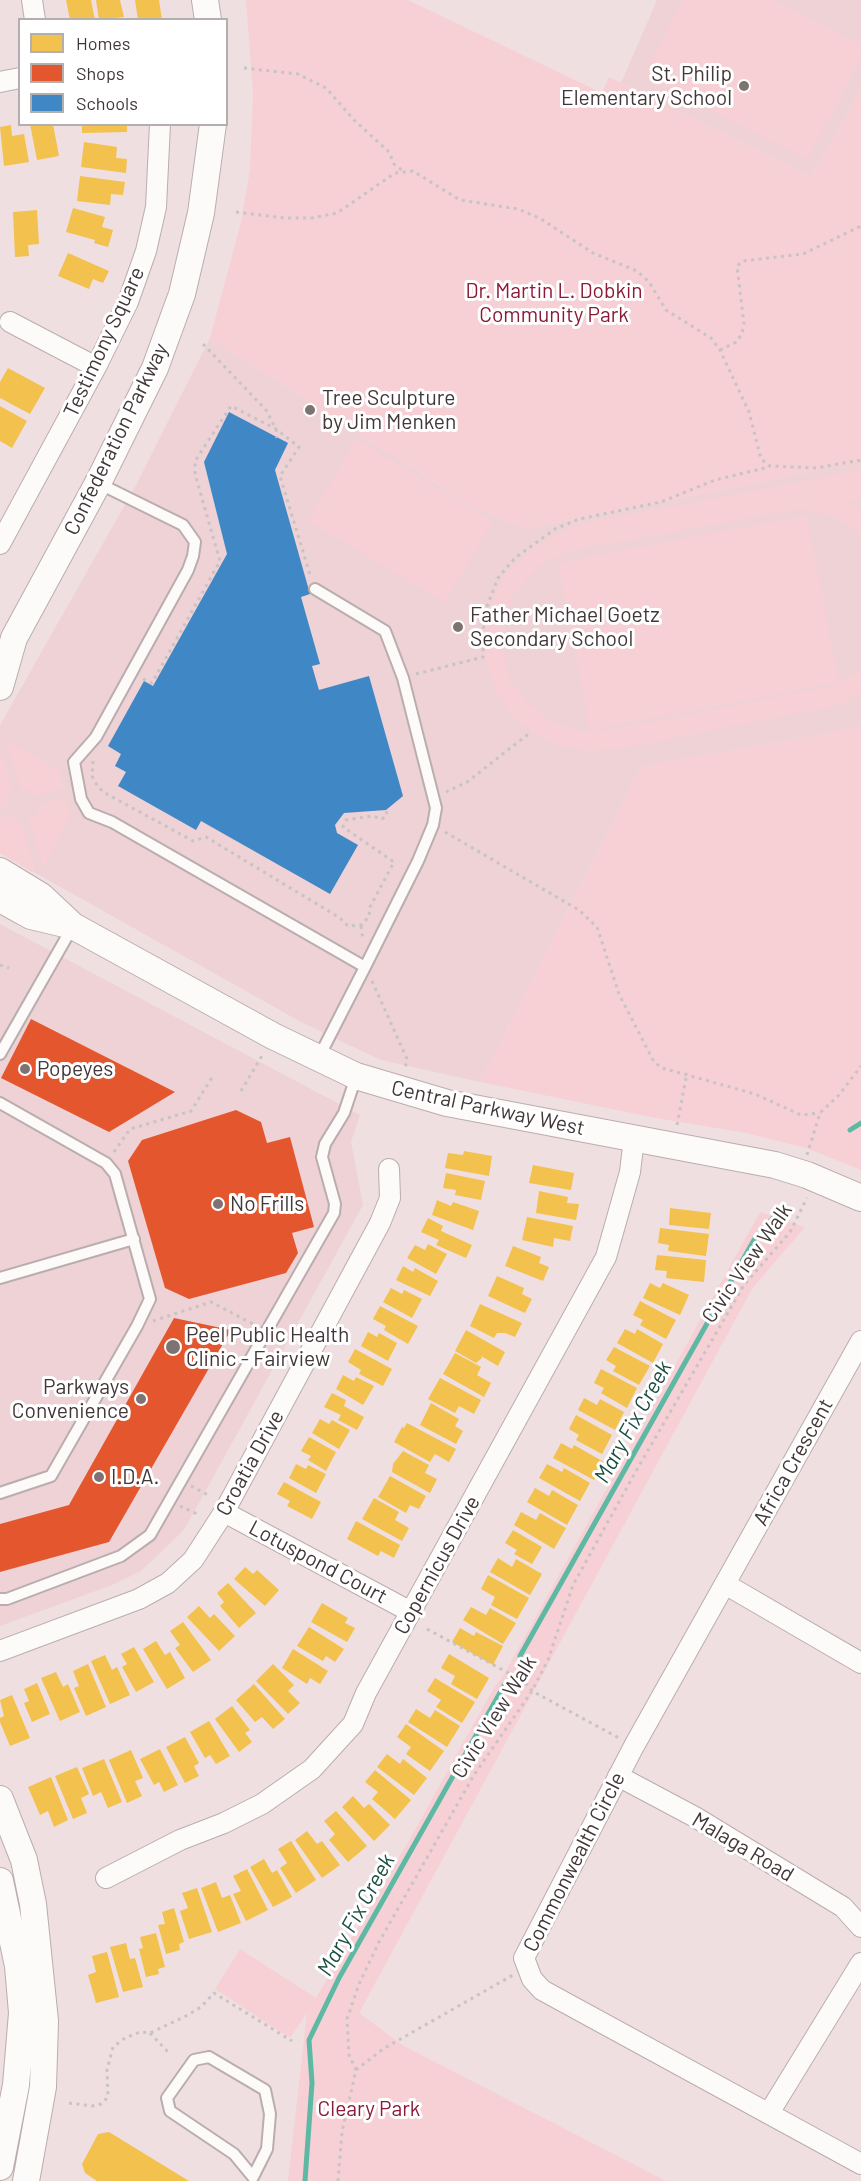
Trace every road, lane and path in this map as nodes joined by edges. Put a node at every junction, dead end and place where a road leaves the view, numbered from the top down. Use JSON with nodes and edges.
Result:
{"nodes":[{"id":1,"x":32,"y":0,"type":"edge"},
{"id":2,"x":205,"y":0,"type":"edge"},
{"id":3,"x":35,"y":18,"type":"edge"},
{"id":4,"x":208,"y":18,"type":"edge"},
{"id":5,"x":244,"y":69,"type":"dead end"},
{"id":6,"x":18,"y":78,"type":"edge"},
{"id":7,"x":0,"y":82,"type":"edge"},
{"id":8,"x":160,"y":126,"type":"edge"},
{"id":9,"x":213,"y":126,"type":"edge"},
{"id":10,"x":405,"y":172,"type":"junction"},
{"id":11,"x":236,"y":212,"type":"dead end"},
{"id":12,"x":861,"y":226,"type":"edge"},
{"id":13,"x":10,"y":322,"type":"dead end"},
{"id":14,"x":203,"y":344,"type":"dead end"},
{"id":15,"x":720,"y":350,"type":"junction"},
{"id":16,"x":96,"y":367,"type":"junction"},
{"id":17,"x":276,"y":429,"type":"junction"},
{"id":18,"x":278,"y":438,"type":"dead end"},
{"id":19,"x":861,"y":460,"type":"edge"},
{"id":20,"x":770,"y":466,"type":"junction"},
{"id":21,"x":98,"y":483,"type":"junction"},
{"id":22,"x":0,"y":544,"type":"edge"},
{"id":23,"x":315,"y":590,"type":"joint"},
{"id":24,"x":7,"y":644,"type":"edge"},
{"id":25,"x":140,"y":678,"type":"dead end"},
{"id":26,"x":403,"y":678,"type":"junction"},
{"id":27,"x":0,"y":687,"type":"edge"},
{"id":28,"x":531,"y":732,"type":"dead end"},
{"id":29,"x":95,"y":755,"type":"dead end"},
{"id":30,"x":434,"y":798,"type":"junction"},
{"id":31,"x":386,"y":810,"type":"dead end"},
{"id":32,"x":433,"y":825,"type":"junction"},
{"id":33,"x":0,"y":871,"type":"edge"},
{"id":34,"x":0,"y":898,"type":"edge"},
{"id":35,"x":361,"y":925,"type":"junction"},
{"id":36,"x":73,"y":926,"type":"junction"},
{"id":37,"x":0,"y":965,"type":"edge"},
{"id":38,"x":365,"y":966,"type":"junction"},
{"id":39,"x":9,"y":968,"type":"dead end"},
{"id":40,"x":273,"y":1036,"type":"junction"},
{"id":41,"x":0,"y":1054,"type":"edge"},
{"id":42,"x":318,"y":1059,"type":"junction"},
{"id":43,"x":861,"y":1066,"type":"edge"},
{"id":44,"x":687,"y":1073,"type":"junction"},
{"id":45,"x":213,"y":1076,"type":"dead end"},
{"id":46,"x":356,"y":1076,"type":"junction"},
{"id":47,"x":241,"y":1091,"type":"dead end"},
{"id":48,"x":401,"y":1091,"type":"junction"},
{"id":49,"x":0,"y":1103,"type":"edge"},
{"id":50,"x":820,"y":1113,"type":"junction"},
{"id":51,"x":634,"y":1138,"type":"junction"},
{"id":52,"x":674,"y":1145,"type":"junction"},
{"id":53,"x":807,"y":1153,"type":"dead end"},
{"id":54,"x":106,"y":1163,"type":"junction"},
{"id":55,"x":388,"y":1169,"type":"dead end"},
{"id":56,"x":861,"y":1198,"type":"edge"},
{"id":57,"x":807,"y":1200,"type":"dead end"},
{"id":58,"x":134,"y":1239,"type":"junction"},
{"id":59,"x":0,"y":1278,"type":"edge"},
{"id":60,"x":137,"y":1326,"type":"junction"},
{"id":61,"x":267,"y":1331,"type":"junction"},
{"id":62,"x":861,"y":1341,"type":"edge"},
{"id":63,"x":183,"y":1481,"type":"junction"},
{"id":64,"x":0,"y":1493,"type":"edge"},
{"id":65,"x":208,"y":1495,"type":"dead end"},
{"id":66,"x":171,"y":1502,"type":"junction"},
{"id":67,"x":224,"y":1512,"type":"junction"},
{"id":68,"x":197,"y":1514,"type":"dead end"},
{"id":69,"x":725,"y":1584,"type":"junction"},
{"id":70,"x":0,"y":1599,"type":"edge"},
{"id":71,"x":411,"y":1612,"type":"junction"},
{"id":72,"x":427,"y":1629,"type":"dead end"},
{"id":73,"x":0,"y":1652,"type":"edge"},
{"id":74,"x":861,"y":1663,"type":"edge"},
{"id":75,"x":532,"y":1690,"type":"junction"},
{"id":76,"x":634,"y":1746,"type":"junction"},
{"id":77,"x":618,"y":1776,"type":"junction"},
{"id":78,"x":0,"y":1799,"type":"edge"},
{"id":79,"x":106,"y":1878,"type":"dead end"},
{"id":80,"x":0,"y":1881,"type":"edge"},
{"id":81,"x":861,"y":1927,"type":"edge"},
{"id":82,"x":861,"y":1963,"type":"edge"},
{"id":83,"x":526,"y":1967,"type":"junction"},
{"id":84,"x":150,"y":2033,"type":"junction"},
{"id":85,"x":292,"y":2041,"type":"dead end"},
{"id":86,"x":168,"y":2052,"type":"dead end"},
{"id":87,"x":356,"y":2070,"type":"junction"},
{"id":88,"x":69,"y":2103,"type":"dead end"},
{"id":89,"x":769,"y":2113,"type":"junction"},
{"id":90,"x":861,"y":2164,"type":"edge"},
{"id":91,"x":0,"y":2167,"type":"edge"},
{"id":92,"x":253,"y":2179,"type":"edge"},
{"id":93,"x":26,"y":2181,"type":"edge"},
{"id":94,"x":338,"y":2181,"type":"edge"}],
"edges":[{"from":1,"to":3,"type":"street"},
{"from":2,"to":4,"type":"street"},
{"from":5,"to":10,"type":"path"},
{"from":6,"to":7,"type":"street"},
{"from":8,"to":16,"type":"street","name":"Testimony Square"},
{"from":9,"to":21,"type":"street","name":"Confederation Parkway"},
{"from":10,"to":11,"type":"path"},
{"from":10,"to":15,"type":"path"},
{"from":12,"to":15,"type":"path"},
{"from":13,"to":16,"type":"street"},
{"from":14,"to":17,"type":"path"},
{"from":15,"to":20,"type":"path"},
{"from":16,"to":22,"type":"street","name":"Testimony Square"},
{"from":17,"to":18,"type":"path"},
{"from":17,"to":23,"type":"path"},
{"from":17,"to":25,"type":"path"},
{"from":19,"to":20,"type":"path"},
{"from":20,"to":26,"type":"path"},
{"from":21,"to":24,"type":"street","name":"Confederation Parkway"},
{"from":21,"to":38,"type":"lane"},
{"from":23,"to":26,"type":"lane"},
{"from":24,"to":27,"type":"street","name":"Confederation Parkway"},
{"from":26,"to":30,"type":"lane"},
{"from":28,"to":30,"type":"path"},
{"from":29,"to":35,"type":"path"},
{"from":30,"to":32,"type":"lane"},
{"from":31,"to":35,"type":"path"},
{"from":32,"to":38,"type":"lane"},
{"from":32,"to":44,"type":"path"},
{"from":33,"to":36,"type":"street","name":"Central Parkway West"},
{"from":34,"to":36,"type":"street","name":"Central Parkway West"},
{"from":35,"to":38,"type":"path"},
{"from":36,"to":40,"type":"street","name":"Central Parkway West"},
{"from":36,"to":41,"type":"lane"},
{"from":37,"to":39,"type":"path"},
{"from":38,"to":42,"type":"lane"},
{"from":38,"to":48,"type":"path"},
{"from":40,"to":42,"type":"street","name":"Central Parkway West"},
{"from":40,"to":47,"type":"path"},
{"from":42,"to":46,"type":"street","name":"Central Parkway West"},
{"from":43,"to":50,"type":"path"},
{"from":44,"to":50,"type":"path"},
{"from":44,"to":52,"type":"path"},
{"from":45,"to":54,"type":"path"},
{"from":46,"to":48,"type":"street","name":"Central Parkway West"},
{"from":46,"to":61,"type":"lane"},
{"from":48,"to":51,"type":"street","name":"Central Parkway West"},
{"from":49,"to":54,"type":"lane"},
{"from":50,"to":53,"type":"path"},
{"from":51,"to":52,"type":"street","name":"Central Parkway West"},
{"from":51,"to":71,"type":"street","name":"Copernicus Drive"},
{"from":52,"to":56,"type":"street","name":"Central Parkway West"},
{"from":54,"to":58,"type":"lane"},
{"from":55,"to":67,"type":"street","name":"Croatia Drive"},
{"from":57,"to":75,"type":"path","name":"Civic View Walk"},
{"from":58,"to":59,"type":"lane"},
{"from":58,"to":60,"type":"lane"},
{"from":60,"to":61,"type":"path"},
{"from":60,"to":64,"type":"lane"},
{"from":61,"to":63,"type":"lane"},
{"from":62,"to":69,"type":"street","name":"Africa Crescent"},
{"from":63,"to":65,"type":"path"},
{"from":63,"to":66,"type":"lane"},
{"from":66,"to":68,"type":"path"},
{"from":66,"to":70,"type":"lane"},
{"from":67,"to":71,"type":"street","name":"Lotuspond Court"},
{"from":67,"to":73,"type":"street","name":"Croatia Drive"},
{"from":69,"to":74,"type":"street"},
{"from":69,"to":76,"type":"street","name":"Commonwealth Circle"},
{"from":71,"to":79,"type":"street","name":"Copernicus Drive"},
{"from":72,"to":75,"type":"path"},
{"from":75,"to":76,"type":"path"},
{"from":75,"to":87,"type":"path","name":"Civic View Walk"},
{"from":76,"to":77,"type":"street","name":"Commonwealth Circle"},
{"from":77,"to":81,"type":"street","name":"Malaga Road"},
{"from":77,"to":83,"type":"street","name":"Commonwealth Circle"},
{"from":78,"to":93,"type":"street"},
{"from":80,"to":91,"type":"street"},
{"from":82,"to":89,"type":"street"},
{"from":83,"to":87,"type":"path"},
{"from":83,"to":89,"type":"street","name":"Commonwealth Circle"},
{"from":84,"to":85,"type":"path"},
{"from":84,"to":86,"type":"path"},
{"from":84,"to":88,"type":"path"},
{"from":87,"to":94,"type":"path","name":"Civic View Walk"},
{"from":89,"to":90,"type":"street","name":"Commonwealth Circle"},
{"from":92,"to":92,"type":"lane"}]}
